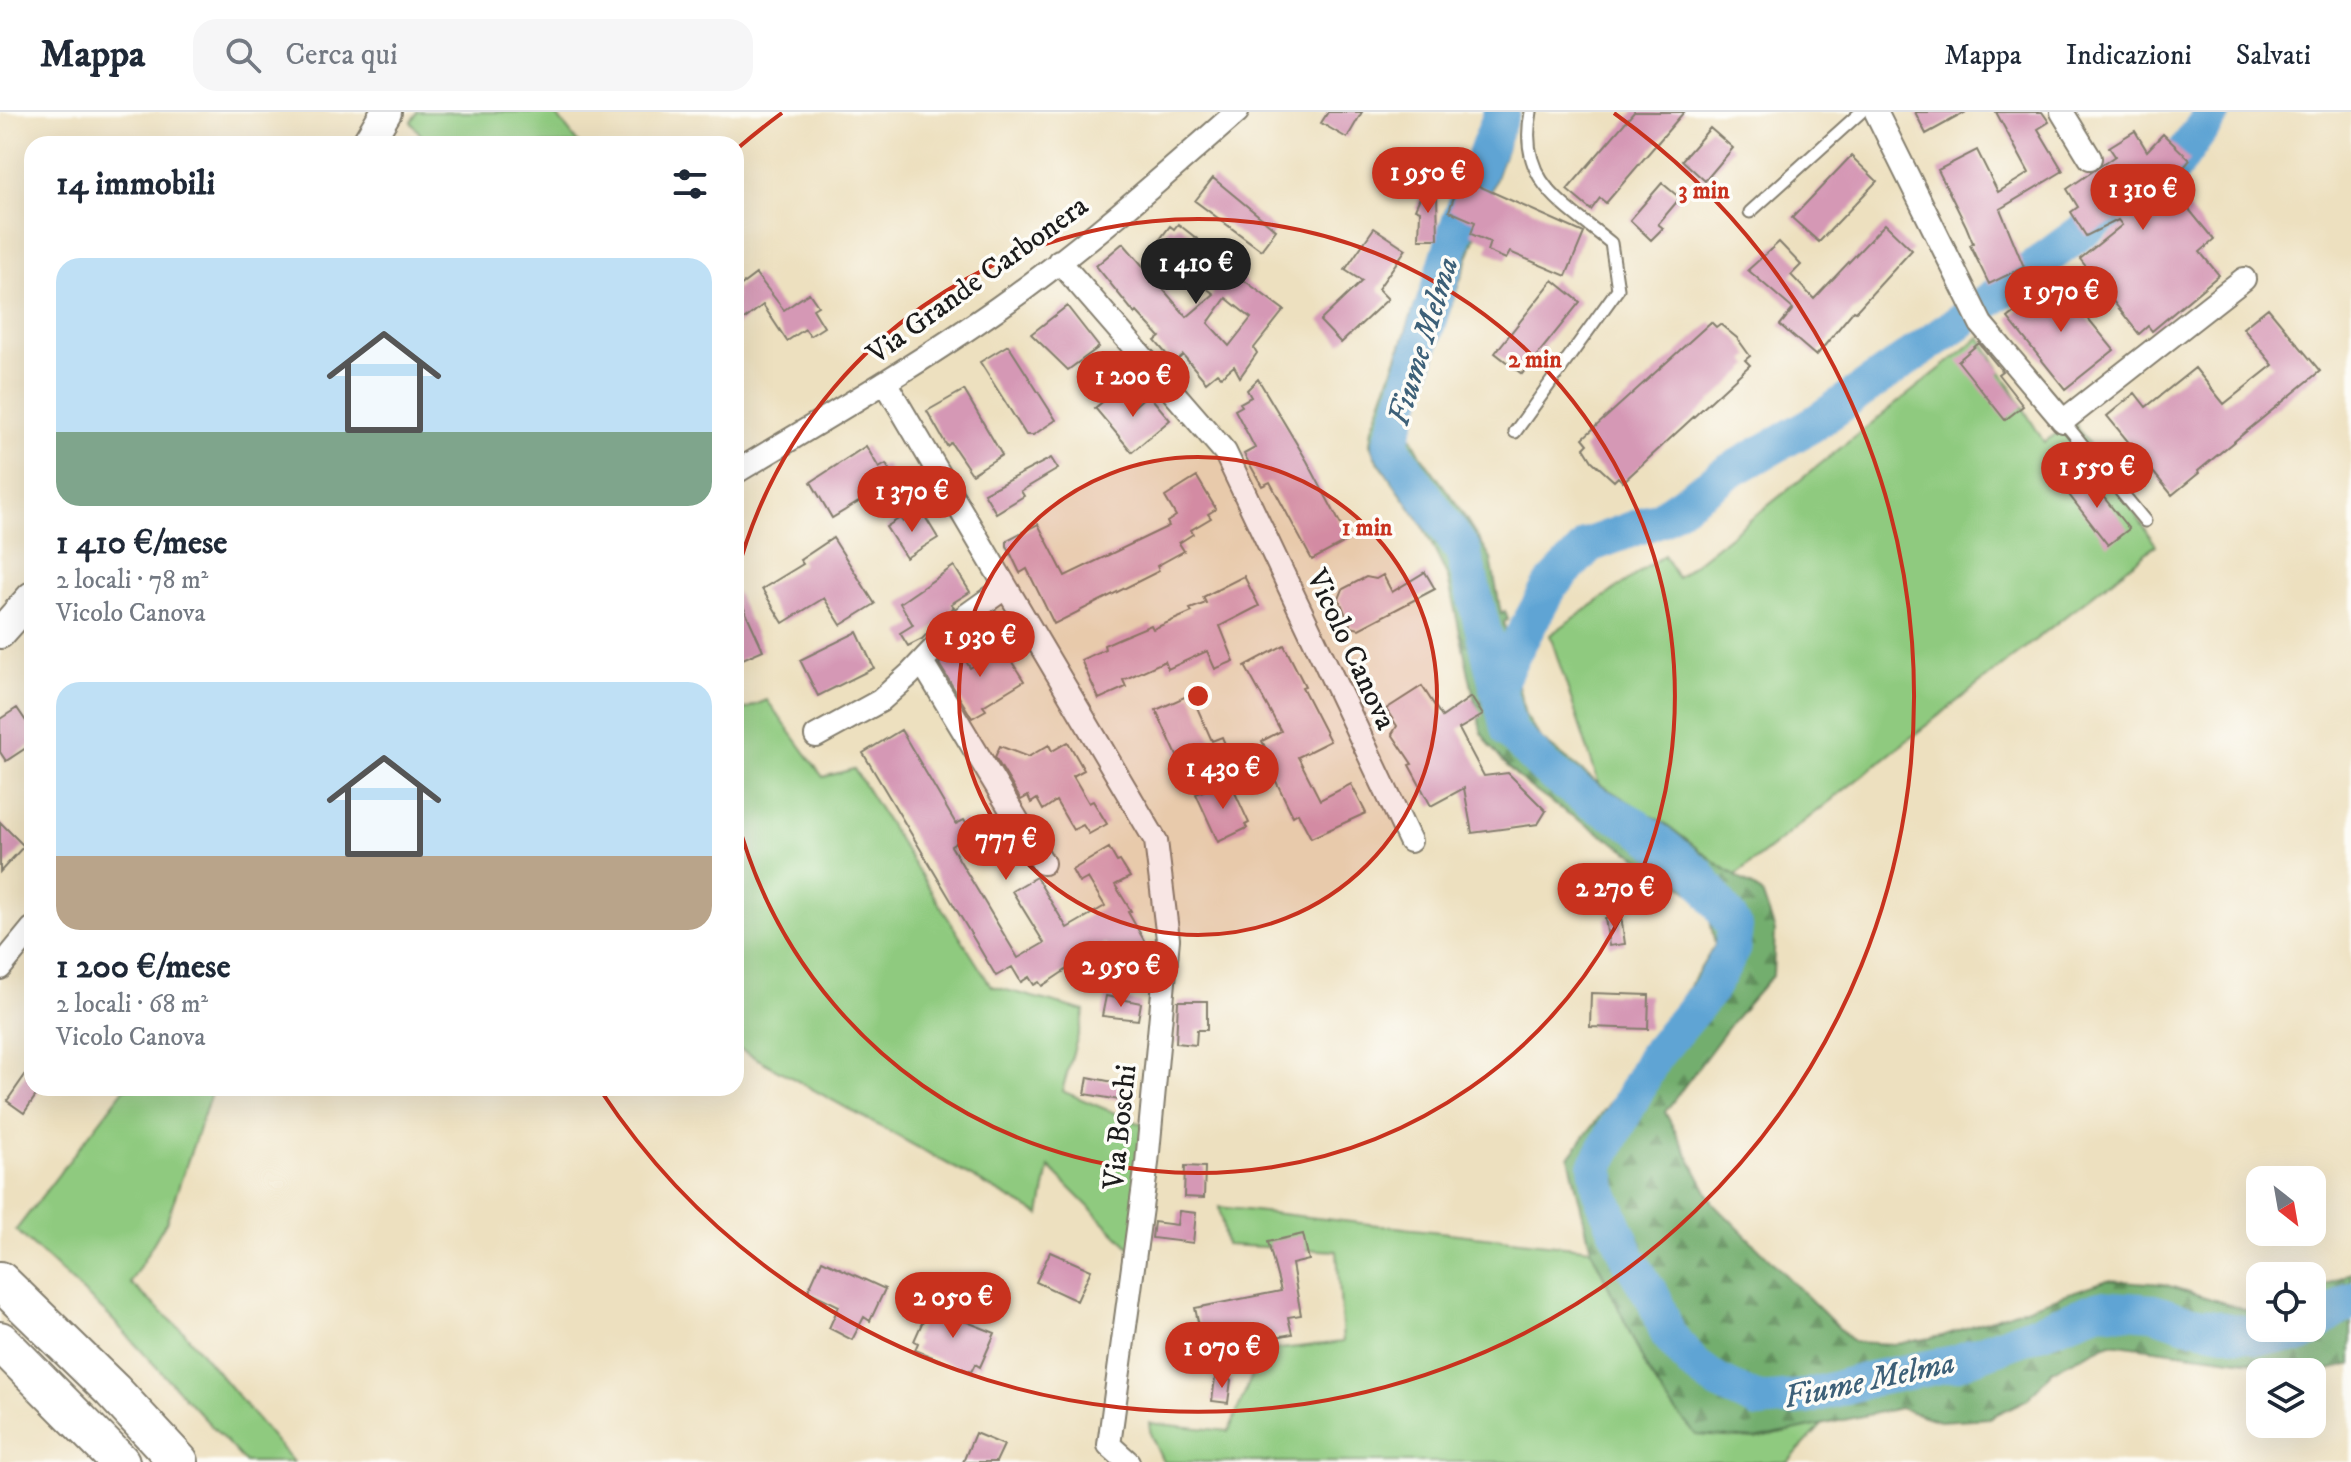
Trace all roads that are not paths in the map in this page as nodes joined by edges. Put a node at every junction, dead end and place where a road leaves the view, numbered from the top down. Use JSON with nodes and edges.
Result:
{"nodes":[{"id":1,"x":386,"y":112,"type":"edge"},
{"id":2,"x":1237,"y":112,"type":"edge"},
{"id":3,"x":1531,"y":112,"type":"edge"},
{"id":4,"x":1861,"y":112,"type":"edge"},
{"id":5,"x":1876,"y":112,"type":"edge"},
{"id":6,"x":2062,"y":112,"type":"edge"},
{"id":7,"x":372,"y":136,"type":"edge"},
{"id":8,"x":2090,"y":158,"type":"dead end"},
{"id":9,"x":1750,"y":212,"type":"dead end"},
{"id":10,"x":1059,"y":261,"type":"junction"},
{"id":11,"x":2244,"y":279,"type":"dead end"},
{"id":12,"x":885,"y":382,"type":"junction"},
{"id":13,"x":2063,"y":421,"type":"junction"},
{"id":14,"x":1515,"y":432,"type":"dead end"},
{"id":15,"x":744,"y":467,"type":"edge"},
{"id":16,"x":2145,"y":521,"type":"dead end"},
{"id":17,"x":1006,"y":587,"type":"junction"},
{"id":18,"x":24,"y":606,"type":"edge"},
{"id":19,"x":24,"y":613,"type":"edge"},
{"id":20,"x":3,"y":629,"type":"edge"},
{"id":21,"x":922,"y":662,"type":"junction"},
{"id":22,"x":816,"y":736,"type":"dead end"},
{"id":23,"x":1410,"y":841,"type":"dead end"},
{"id":24,"x":1043,"y":863,"type":"dead end"},
{"id":25,"x":24,"y":939,"type":"edge"},
{"id":26,"x":0,"y":968,"type":"edge"},
{"id":27,"x":0,"y":1281,"type":"edge"},
{"id":28,"x":0,"y":1341,"type":"edge"},
{"id":29,"x":120,"y":1462,"type":"edge"},
{"id":30,"x":179,"y":1462,"type":"edge"},
{"id":31,"x":1128,"y":1462,"type":"edge"}],
"edges":[{"from":1,"to":7,"type":"street"},
{"from":2,"to":10,"type":"street","name":"Via Grande Carbonera"},
{"from":3,"to":14,"type":"lane"},
{"from":4,"to":9,"type":"lane"},
{"from":5,"to":13,"type":"street"},
{"from":6,"to":8,"type":"street"},
{"from":10,"to":12,"type":"street","name":"Via Grande Carbonera"},
{"from":10,"to":23,"type":"street","name":"Vicolo Canova"},
{"from":11,"to":13,"type":"street"},
{"from":12,"to":15,"type":"street","name":"Via Grande Carbonera"},
{"from":12,"to":17,"type":"street","name":"Via Boschi"},
{"from":13,"to":16,"type":"lane"},
{"from":17,"to":21,"type":"street"},
{"from":17,"to":31,"type":"street","name":"Via Boschi"},
{"from":18,"to":20,"type":"street"},
{"from":19,"to":20,"type":"street"},
{"from":21,"to":22,"type":"street"},
{"from":21,"to":24,"type":"street"},
{"from":25,"to":26,"type":"street"},
{"from":27,"to":30,"type":"highway"},
{"from":28,"to":29,"type":"highway"}]}
